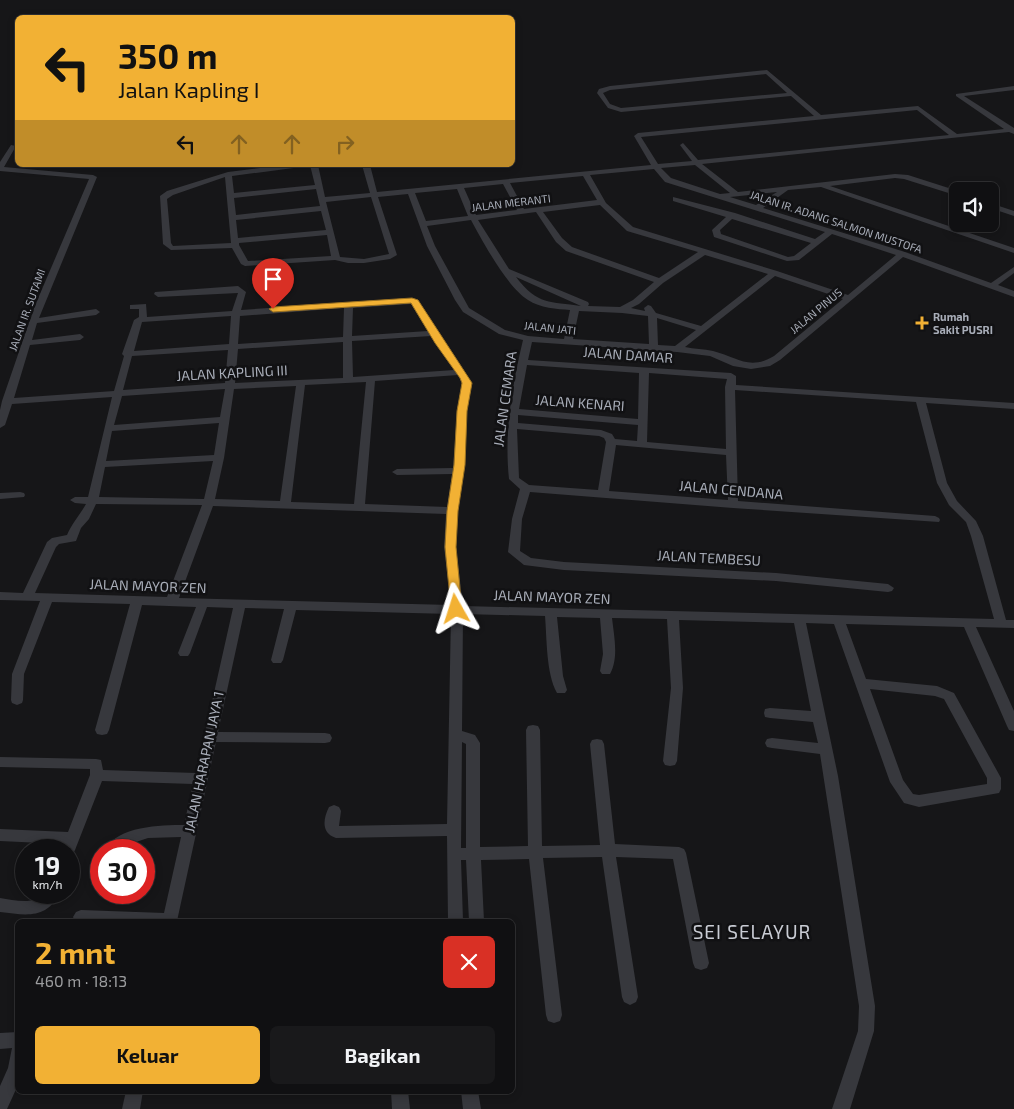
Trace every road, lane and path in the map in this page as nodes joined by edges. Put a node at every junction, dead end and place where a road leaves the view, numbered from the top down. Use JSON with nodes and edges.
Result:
{"nodes":[{"id":1,"x":1014,"y":88,"type":"edge"},
{"id":2,"x":985,"y":92,"type":"junction"},
{"id":3,"x":792,"y":94,"type":"junction"},
{"id":4,"x":979,"y":108,"type":"junction"},
{"id":5,"x":818,"y":117,"type":"junction"},
{"id":6,"x":1013,"y":131,"type":"edge"},
{"id":7,"x":954,"y":135,"type":"junction"},
{"id":8,"x":861,"y":138,"type":"dead end"},
{"id":9,"x":868,"y":144,"type":"junction"},
{"id":10,"x":683,"y":145,"type":"dead end"},
{"id":11,"x":13,"y":146,"type":"dead end"},
{"id":12,"x":698,"y":162,"type":"junction"},
{"id":13,"x":285,"y":167,"type":"edge"},
{"id":14,"x":314,"y":167,"type":"edge"},
{"id":15,"x":367,"y":167,"type":"edge"},
{"id":16,"x":656,"y":167,"type":"junction"},
{"id":17,"x":0,"y":169,"type":"edge"},
{"id":18,"x":228,"y":174,"type":"junction"},
{"id":19,"x":586,"y":174,"type":"junction"},
{"id":20,"x":506,"y":182,"type":"junction"},
{"id":21,"x":821,"y":185,"type":"junction"},
{"id":22,"x":319,"y":187,"type":"junction"},
{"id":23,"x":460,"y":188,"type":"junction"},
{"id":24,"x":786,"y":189,"type":"junction"},
{"id":25,"x":949,"y":191,"type":"edge"},
{"id":26,"x":411,"y":192,"type":"junction"},
{"id":27,"x":706,"y":193,"type":"junction"},
{"id":28,"x":736,"y":194,"type":"junction"},
{"id":29,"x":374,"y":195,"type":"junction"},
{"id":30,"x":230,"y":196,"type":"junction"},
{"id":31,"x":717,"y":196,"type":"junction"},
{"id":32,"x":676,"y":199,"type":"dead end"},
{"id":33,"x":603,"y":202,"type":"junction"},
{"id":34,"x":692,"y":203,"type":"junction"},
{"id":35,"x":1014,"y":204,"type":"edge"},
{"id":36,"x":323,"y":205,"type":"junction"},
{"id":37,"x":999,"y":208,"type":"edge"},
{"id":38,"x":756,"y":209,"type":"junction"},
{"id":39,"x":1003,"y":210,"type":"junction"},
{"id":40,"x":539,"y":211,"type":"junction"},
{"id":41,"x":522,"y":213,"type":"junction"},
{"id":42,"x":1014,"y":214,"type":"edge"},
{"id":43,"x":732,"y":215,"type":"junction"},
{"id":44,"x":232,"y":218,"type":"junction"},
{"id":45,"x":473,"y":218,"type":"junction"},
{"id":46,"x":423,"y":224,"type":"junction"},
{"id":47,"x":330,"y":232,"type":"junction"},
{"id":48,"x":830,"y":232,"type":"junction"},
{"id":49,"x":816,"y":242,"type":"junction"},
{"id":50,"x":235,"y":243,"type":"junction"},
{"id":51,"x":1014,"y":251,"type":"edge"},
{"id":52,"x":704,"y":252,"type":"junction"},
{"id":53,"x":902,"y":254,"type":"junction"},
{"id":54,"x":336,"y":258,"type":"junction"},
{"id":55,"x":1014,"y":269,"type":"edge"},
{"id":56,"x":506,"y":270,"type":"junction"},
{"id":57,"x":774,"y":273,"type":"junction"},
{"id":58,"x":660,"y":281,"type":"junction"},
{"id":59,"x":992,"y":286,"type":"junction"},
{"id":60,"x":158,"y":294,"type":"dead end"},
{"id":61,"x":1014,"y":294,"type":"edge"},
{"id":62,"x":848,"y":298,"type":"junction"},
{"id":63,"x":636,"y":302,"type":"junction"},
{"id":64,"x":349,"y":304,"type":"junction"},
{"id":65,"x":133,"y":307,"type":"dead end"},
{"id":66,"x":575,"y":307,"type":"junction"},
{"id":67,"x":594,"y":308,"type":"junction"},
{"id":68,"x":622,"y":310,"type":"junction"},
{"id":69,"x":96,"y":312,"type":"dead end"},
{"id":70,"x":236,"y":312,"type":"junction"},
{"id":71,"x":652,"y":314,"type":"junction"},
{"id":72,"x":142,"y":318,"type":"junction"},
{"id":73,"x":34,"y":321,"type":"junction"},
{"id":74,"x":703,"y":329,"type":"junction"},
{"id":75,"x":434,"y":333,"type":"junction"},
{"id":76,"x":80,"y":337,"type":"dead end"},
{"id":77,"x":347,"y":339,"type":"junction"},
{"id":78,"x":528,"y":339,"type":"junction"},
{"id":79,"x":568,"y":342,"type":"junction"},
{"id":80,"x":26,"y":344,"type":"junction"},
{"id":81,"x":233,"y":346,"type":"junction"},
{"id":82,"x":654,"y":348,"type":"junction"},
{"id":83,"x":677,"y":349,"type":"junction"},
{"id":84,"x":127,"y":354,"type":"junction"},
{"id":85,"x":523,"y":362,"type":"junction"},
{"id":86,"x":736,"y":364,"type":"junction"},
{"id":87,"x":644,"y":370,"type":"junction"},
{"id":88,"x":460,"y":372,"type":"junction"},
{"id":89,"x":372,"y":379,"type":"junction"},
{"id":90,"x":348,"y":380,"type":"junction"},
{"id":91,"x":731,"y":381,"type":"junction"},
{"id":92,"x":300,"y":383,"type":"junction"},
{"id":93,"x":230,"y":386,"type":"junction"},
{"id":94,"x":117,"y":395,"type":"junction"},
{"id":95,"x":920,"y":400,"type":"junction"},
{"id":96,"x":7,"y":401,"type":"junction"},
{"id":97,"x":1014,"y":406,"type":"edge"},
{"id":98,"x":515,"y":412,"type":"junction"},
{"id":99,"x":224,"y":420,"type":"junction"},
{"id":100,"x":642,"y":422,"type":"junction"},
{"id":101,"x":0,"y":426,"type":"edge"},
{"id":102,"x":512,"y":426,"type":"junction"},
{"id":103,"x":108,"y":428,"type":"junction"},
{"id":104,"x":611,"y":442,"type":"junction"},
{"id":105,"x":642,"y":444,"type":"junction"},
{"id":106,"x":731,"y":452,"type":"junction"},
{"id":107,"x":219,"y":458,"type":"junction"},
{"id":108,"x":100,"y":464,"type":"junction"},
{"id":109,"x":458,"y":471,"type":"junction"},
{"id":110,"x":397,"y":472,"type":"dead end"},
{"id":111,"x":526,"y":488,"type":"junction"},
{"id":112,"x":603,"y":494,"type":"junction"},
{"id":113,"x":20,"y":495,"type":"dead end"},
{"id":114,"x":0,"y":496,"type":"edge"},
{"id":115,"x":75,"y":500,"type":"dead end"},
{"id":116,"x":94,"y":500,"type":"junction"},
{"id":117,"x":209,"y":502,"type":"junction"},
{"id":118,"x":285,"y":504,"type":"junction"},
{"id":119,"x":733,"y":505,"type":"junction"},
{"id":120,"x":359,"y":507,"type":"junction"},
{"id":121,"x":452,"y":511,"type":"junction"},
{"id":122,"x":935,"y":520,"type":"dead end"},
{"id":123,"x":888,"y":588,"type":"dead end"},
{"id":124,"x":27,"y":596,"type":"junction"},
{"id":125,"x":0,"y":597,"type":"edge"},
{"id":126,"x":48,"y":597,"type":"junction"},
{"id":127,"x":137,"y":600,"type":"junction"},
{"id":128,"x":172,"y":601,"type":"junction"},
{"id":129,"x":203,"y":602,"type":"junction"},
{"id":130,"x":240,"y":604,"type":"junction"},
{"id":131,"x":291,"y":606,"type":"junction"},
{"id":132,"x":456,"y":609,"type":"junction"},
{"id":133,"x":551,"y":612,"type":"junction"},
{"id":134,"x":606,"y":614,"type":"junction"},
{"id":135,"x":673,"y":616,"type":"junction"},
{"id":136,"x":799,"y":619,"type":"junction"},
{"id":137,"x":839,"y":620,"type":"junction"},
{"id":138,"x":968,"y":622,"type":"junction"},
{"id":139,"x":1001,"y":624,"type":"junction"},
{"id":140,"x":1014,"y":624,"type":"edge"},
{"id":141,"x":184,"y":653,"type":"dead end"},
{"id":142,"x":277,"y":660,"type":"dead end"},
{"id":143,"x":606,"y":671,"type":"dead end"},
{"id":144,"x":862,"y":683,"type":"junction"},
{"id":145,"x":561,"y":690,"type":"dead end"},
{"id":146,"x":17,"y":700,"type":"dead end"},
{"id":147,"x":770,"y":713,"type":"dead end"},
{"id":148,"x":819,"y":717,"type":"junction"},
{"id":149,"x":1014,"y":726,"type":"edge"},
{"id":150,"x":102,"y":730,"type":"dead end"},
{"id":151,"x":533,"y":730,"type":"dead end"},
{"id":152,"x":455,"y":734,"type":"junction"},
{"id":153,"x":209,"y":736,"type":"junction"},
{"id":154,"x":325,"y":738,"type":"dead end"},
{"id":155,"x":597,"y":744,"type":"dead end"},
{"id":156,"x":772,"y":744,"type":"dead end"},
{"id":157,"x":826,"y":749,"type":"junction"},
{"id":158,"x":0,"y":762,"type":"edge"},
{"id":159,"x":670,"y":762,"type":"dead end"},
{"id":160,"x":97,"y":775,"type":"junction"},
{"id":161,"x":201,"y":779,"type":"junction"},
{"id":162,"x":334,"y":811,"type":"dead end"},
{"id":163,"x":454,"y":830,"type":"junction"},
{"id":164,"x":189,"y":831,"type":"junction"},
{"id":165,"x":0,"y":835,"type":"edge"},
{"id":166,"x":31,"y":839,"type":"edge"},
{"id":167,"x":72,"y":839,"type":"edge"},
{"id":168,"x":128,"y":839,"type":"edge"},
{"id":169,"x":608,"y":850,"type":"junction"},
{"id":170,"x":535,"y":852,"type":"junction"},
{"id":171,"x":473,"y":853,"type":"junction"},
{"id":172,"x":454,"y":854,"type":"junction"},
{"id":173,"x":45,"y":904,"type":"edge"},
{"id":174,"x":0,"y":905,"type":"edge"},
{"id":175,"x":81,"y":917,"type":"dead end"},
{"id":176,"x":140,"y":919,"type":"edge"},
{"id":177,"x":170,"y":919,"type":"edge"},
{"id":178,"x":455,"y":919,"type":"edge"},
{"id":179,"x":477,"y":919,"type":"edge"},
{"id":180,"x":701,"y":963,"type":"dead end"},
{"id":181,"x":630,"y":997,"type":"dead end"},
{"id":182,"x":554,"y":1015,"type":"dead end"},
{"id":183,"x":15,"y":1040,"type":"edge"},
{"id":184,"x":0,"y":1041,"type":"edge"},
{"id":185,"x":15,"y":1070,"type":"edge"},
{"id":186,"x":134,"y":1094,"type":"edge"},
{"id":187,"x":399,"y":1094,"type":"edge"},
{"id":188,"x":470,"y":1094,"type":"edge"},
{"id":189,"x":0,"y":1106,"type":"edge"},
{"id":190,"x":131,"y":1109,"type":"edge"},
{"id":191,"x":401,"y":1109,"type":"edge"},
{"id":192,"x":472,"y":1109,"type":"edge"},
{"id":193,"x":841,"y":1109,"type":"edge"}],
"edges":[{"from":1,"to":2,"type":"street"},
{"from":2,"to":4,"type":"street"},
{"from":2,"to":4,"type":"street"},
{"from":3,"to":3,"type":"street"},
{"from":3,"to":5,"type":"street"},
{"from":4,"to":6,"type":"street"},
{"from":5,"to":7,"type":"street"},
{"from":5,"to":16,"type":"street"},
{"from":6,"to":7,"type":"street"},
{"from":7,"to":9,"type":"street"},
{"from":8,"to":9,"type":"street"},
{"from":9,"to":12,"type":"street"},
{"from":10,"to":12,"type":"street"},
{"from":11,"to":17,"type":"street"},
{"from":12,"to":16,"type":"street"},
{"from":12,"to":28,"type":"street"},
{"from":13,"to":18,"type":"street"},
{"from":14,"to":22,"type":"street"},
{"from":15,"to":29,"type":"street"},
{"from":16,"to":19,"type":"street"},
{"from":16,"to":27,"type":"street","name":"JALAN IR. ADANG SALMON MUSTOFA"},
{"from":17,"to":73,"type":"street","name":"JALAN IR. SUTAMI"},
{"from":18,"to":30,"type":"street"},
{"from":18,"to":50,"type":"street"},
{"from":19,"to":20,"type":"street"},
{"from":19,"to":33,"type":"street"},
{"from":20,"to":23,"type":"street"},
{"from":20,"to":41,"type":"street"},
{"from":21,"to":24,"type":"street"},
{"from":21,"to":25,"type":"street"},
{"from":21,"to":51,"type":"street"},
{"from":22,"to":30,"type":"street"},
{"from":22,"to":36,"type":"street"},
{"from":23,"to":26,"type":"street"},
{"from":23,"to":45,"type":"street"},
{"from":24,"to":28,"type":"street"},
{"from":24,"to":38,"type":"street"},
{"from":26,"to":29,"type":"street"},
{"from":26,"to":46,"type":"street","name":"JALAN JATI"},
{"from":27,"to":31,"type":"street","name":"JALAN IR. ADANG SALMON MUSTOFA"},
{"from":27,"to":34,"type":"street"},
{"from":28,"to":31,"type":"street"},
{"from":29,"to":36,"type":"street"},
{"from":29,"to":54,"type":"street"},
{"from":30,"to":44,"type":"street"},
{"from":31,"to":38,"type":"street","name":"JALAN IR. ADANG SALMON MUSTOFA"},
{"from":32,"to":34,"type":"street"},
{"from":33,"to":40,"type":"street","name":"JALAN MERANTI"},
{"from":33,"to":52,"type":"street"},
{"from":34,"to":43,"type":"street"},
{"from":35,"to":39,"type":"street"},
{"from":36,"to":44,"type":"street"},
{"from":36,"to":47,"type":"street"},
{"from":37,"to":39,"type":"street"},
{"from":38,"to":48,"type":"street","name":"JALAN IR. ADANG SALMON MUSTOFA"},
{"from":39,"to":42,"type":"street"},
{"from":40,"to":41,"type":"street","name":"JALAN MERANTI"},
{"from":40,"to":58,"type":"street"},
{"from":41,"to":45,"type":"street","name":"JALAN MERANTI"},
{"from":43,"to":49,"type":"street"},
{"from":43,"to":49,"type":"street"},
{"from":44,"to":50,"type":"street"},
{"from":45,"to":46,"type":"street","name":"JALAN MERANTI"},
{"from":45,"to":56,"type":"street"},
{"from":46,"to":78,"type":"street","name":"JALAN JATI"},
{"from":47,"to":50,"type":"street"},
{"from":47,"to":54,"type":"street"},
{"from":48,"to":49,"type":"street"},
{"from":48,"to":53,"type":"street","name":"JALAN IR. ADANG SALMON MUSTOFA"},
{"from":50,"to":54,"type":"street"},
{"from":52,"to":57,"type":"street"},
{"from":52,"to":58,"type":"street"},
{"from":53,"to":59,"type":"street","name":"JALAN IR. ADANG SALMON MUSTOFA"},
{"from":53,"to":62,"type":"street","name":"JALAN PINUS"},
{"from":55,"to":59,"type":"street"},
{"from":56,"to":66,"type":"street"},
{"from":56,"to":67,"type":"street"},
{"from":57,"to":62,"type":"street"},
{"from":57,"to":74,"type":"street"},
{"from":58,"to":63,"type":"street"},
{"from":59,"to":61,"type":"street","name":"JALAN IR. ADANG SALMON MUSTOFA"},
{"from":60,"to":70,"type":"street"},
{"from":62,"to":86,"type":"street","name":"JALAN PINUS"},
{"from":63,"to":68,"type":"street"},
{"from":63,"to":71,"type":"street"},
{"from":64,"to":70,"type":"street"},
{"from":64,"to":75,"type":"street"},
{"from":64,"to":77,"type":"street"},
{"from":65,"to":72,"type":"street"},
{"from":66,"to":67,"type":"street"},
{"from":66,"to":79,"type":"street"},
{"from":67,"to":68,"type":"street"},
{"from":68,"to":71,"type":"street"},
{"from":69,"to":73,"type":"street"},
{"from":70,"to":72,"type":"street"},
{"from":70,"to":81,"type":"street"},
{"from":71,"to":74,"type":"street"},
{"from":71,"to":82,"type":"street"},
{"from":72,"to":84,"type":"street"},
{"from":73,"to":80,"type":"street","name":"JALAN IR. SUTAMI"},
{"from":74,"to":83,"type":"street"},
{"from":75,"to":77,"type":"street"},
{"from":75,"to":88,"type":"street"},
{"from":76,"to":80,"type":"street"},
{"from":77,"to":81,"type":"street"},
{"from":77,"to":90,"type":"street"},
{"from":78,"to":79,"type":"street","name":"JALAN JATI"},
{"from":78,"to":85,"type":"street","name":"JALAN CEMARA"},
{"from":79,"to":82,"type":"street","name":"JALAN JATI"},
{"from":80,"to":96,"type":"street","name":"JALAN IR. SUTAMI"},
{"from":81,"to":84,"type":"street"},
{"from":81,"to":93,"type":"street"},
{"from":82,"to":83,"type":"street","name":"JALAN JATI"},
{"from":83,"to":86,"type":"street","name":"JALAN JATI"},
{"from":84,"to":94,"type":"street"},
{"from":85,"to":87,"type":"street","name":"JALAN DAMAR"},
{"from":85,"to":98,"type":"street","name":"JALAN CEMARA"},
{"from":86,"to":91,"type":"street"},
{"from":87,"to":91,"type":"street","name":"JALAN DAMAR"},
{"from":87,"to":100,"type":"street"},
{"from":88,"to":89,"type":"street","name":"JALAN KAPLING III"},
{"from":88,"to":109,"type":"street"},
{"from":89,"to":90,"type":"street","name":"JALAN KAPLING III"},
{"from":89,"to":120,"type":"street"},
{"from":90,"to":92,"type":"street","name":"JALAN KAPLING III"},
{"from":91,"to":95,"type":"street","name":"JALAN DAMAR"},
{"from":91,"to":106,"type":"street"},
{"from":92,"to":93,"type":"street","name":"JALAN KAPLING III"},
{"from":92,"to":118,"type":"street"},
{"from":93,"to":94,"type":"street","name":"JALAN KAPLING III"},
{"from":93,"to":99,"type":"street"},
{"from":94,"to":96,"type":"street","name":"JALAN KAPLING III"},
{"from":94,"to":103,"type":"street"},
{"from":95,"to":97,"type":"street","name":"JALAN DAMAR"},
{"from":95,"to":139,"type":"street"},
{"from":96,"to":101,"type":"street","name":"JALAN IR. SUTAMI"},
{"from":98,"to":100,"type":"street","name":"JALAN KENARI"},
{"from":98,"to":102,"type":"street","name":"JALAN CEMARA"},
{"from":99,"to":103,"type":"street"},
{"from":99,"to":107,"type":"street"},
{"from":100,"to":105,"type":"street"},
{"from":102,"to":104,"type":"street"},
{"from":102,"to":111,"type":"street","name":"JALAN CEMARA"},
{"from":103,"to":108,"type":"street"},
{"from":104,"to":105,"type":"street"},
{"from":104,"to":112,"type":"street"},
{"from":105,"to":106,"type":"street"},
{"from":106,"to":119,"type":"street"},
{"from":107,"to":108,"type":"street"},
{"from":107,"to":117,"type":"street"},
{"from":108,"to":116,"type":"street"},
{"from":109,"to":110,"type":"street"},
{"from":109,"to":121,"type":"street"},
{"from":111,"to":112,"type":"street","name":"JALAN CENDANA"},
{"from":111,"to":123,"type":"street","name":"JALAN TEMBESU"},
{"from":112,"to":119,"type":"street","name":"JALAN CENDANA"},
{"from":113,"to":114,"type":"street"},
{"from":115,"to":116,"type":"street"},
{"from":116,"to":117,"type":"street"},
{"from":116,"to":124,"type":"street"},
{"from":117,"to":118,"type":"street"},
{"from":117,"to":128,"type":"street"},
{"from":118,"to":120,"type":"street"},
{"from":119,"to":122,"type":"street","name":"JALAN CENDANA"},
{"from":120,"to":121,"type":"street"},
{"from":121,"to":132,"type":"street"},
{"from":124,"to":125,"type":"street","name":"JALAN MAYOR ZEN"},
{"from":124,"to":126,"type":"street","name":"JALAN MAYOR ZEN"},
{"from":126,"to":127,"type":"street","name":"JALAN MAYOR ZEN"},
{"from":126,"to":146,"type":"street"},
{"from":127,"to":128,"type":"street","name":"JALAN MAYOR ZEN"},
{"from":127,"to":150,"type":"street"},
{"from":128,"to":129,"type":"street","name":"JALAN MAYOR ZEN"},
{"from":129,"to":130,"type":"street","name":"JALAN MAYOR ZEN"},
{"from":129,"to":141,"type":"street"},
{"from":130,"to":131,"type":"street","name":"JALAN MAYOR ZEN"},
{"from":130,"to":153,"type":"street","name":"JALAN HARAPAN JAYA 1"},
{"from":131,"to":132,"type":"street","name":"JALAN MAYOR ZEN"},
{"from":131,"to":142,"type":"street"},
{"from":132,"to":133,"type":"street","name":"JALAN MAYOR ZEN"},
{"from":132,"to":152,"type":"street"},
{"from":133,"to":134,"type":"street","name":"JALAN MAYOR ZEN"},
{"from":133,"to":145,"type":"street"},
{"from":134,"to":135,"type":"street","name":"JALAN MAYOR ZEN"},
{"from":134,"to":143,"type":"street"},
{"from":135,"to":136,"type":"street","name":"JALAN MAYOR ZEN"},
{"from":135,"to":159,"type":"street"},
{"from":136,"to":137,"type":"street","name":"JALAN MAYOR ZEN"},
{"from":136,"to":148,"type":"street"},
{"from":137,"to":138,"type":"street","name":"JALAN MAYOR ZEN"},
{"from":137,"to":144,"type":"street"},
{"from":138,"to":139,"type":"street","name":"JALAN MAYOR ZEN"},
{"from":138,"to":149,"type":"street"},
{"from":139,"to":140,"type":"street","name":"JALAN MAYOR ZEN"},
{"from":144,"to":144,"type":"street"},
{"from":147,"to":148,"type":"street"},
{"from":148,"to":157,"type":"street"},
{"from":151,"to":170,"type":"street"},
{"from":152,"to":163,"type":"street"},
{"from":152,"to":171,"type":"street"},
{"from":153,"to":154,"type":"street"},
{"from":153,"to":161,"type":"street","name":"JALAN HARAPAN JAYA 1"},
{"from":155,"to":169,"type":"street"},
{"from":156,"to":157,"type":"street"},
{"from":157,"to":193,"type":"street"},
{"from":158,"to":160,"type":"street"},
{"from":160,"to":161,"type":"street"},
{"from":160,"to":167,"type":"street"},
{"from":161,"to":164,"type":"street","name":"JALAN HARAPAN JAYA 1"},
{"from":162,"to":163,"type":"street"},
{"from":163,"to":172,"type":"street"},
{"from":164,"to":168,"type":"street"},
{"from":164,"to":177,"type":"street","name":"JALAN HARAPAN JAYA 1"},
{"from":165,"to":166,"type":"street"},
{"from":169,"to":170,"type":"street"},
{"from":169,"to":180,"type":"street"},
{"from":169,"to":181,"type":"street"},
{"from":170,"to":171,"type":"street"},
{"from":170,"to":182,"type":"street"},
{"from":171,"to":172,"type":"street"},
{"from":171,"to":179,"type":"street"},
{"from":172,"to":178,"type":"street"},
{"from":173,"to":174,"type":"street"},
{"from":175,"to":176,"type":"street"},
{"from":183,"to":184,"type":"street"},
{"from":185,"to":189,"type":"street"},
{"from":186,"to":190,"type":"street"},
{"from":187,"to":191,"type":"street"},
{"from":188,"to":192,"type":"street"}]}
